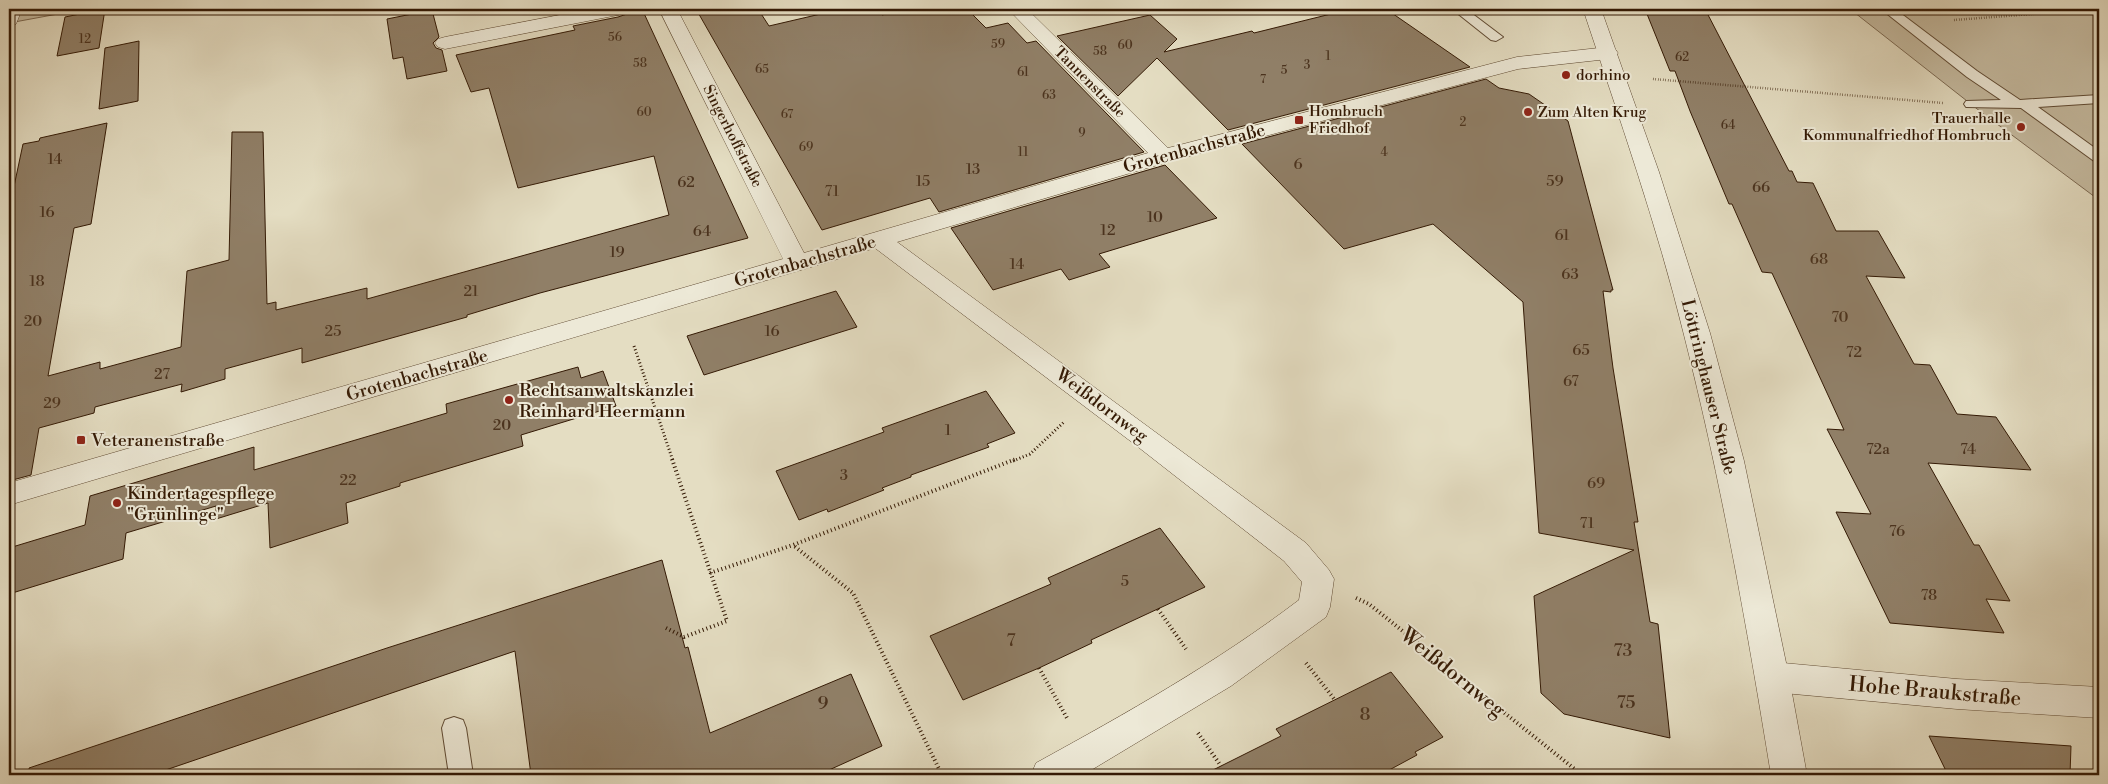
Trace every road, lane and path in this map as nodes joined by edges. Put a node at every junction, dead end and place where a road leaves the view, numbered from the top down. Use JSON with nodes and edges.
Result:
{"nodes":[{"id":1,"x":13,"y":9,"type":"edge"},
{"id":2,"x":618,"y":9,"type":"edge"},
{"id":3,"x":668,"y":9,"type":"edge"},
{"id":4,"x":1017,"y":9,"type":"edge"},
{"id":5,"x":1458,"y":9,"type":"edge"},
{"id":6,"x":1592,"y":9,"type":"edge"},
{"id":7,"x":1887,"y":9,"type":"edge"},
{"id":8,"x":2098,"y":9,"type":"edge"},
{"id":9,"x":9,"y":20,"type":"edge"},
{"id":10,"x":1906,"y":24,"type":"junction"},
{"id":11,"x":1496,"y":37,"type":"dead end"},
{"id":12,"x":445,"y":43,"type":"dead end"},
{"id":13,"x":1611,"y":65,"type":"junction"},
{"id":14,"x":2099,"y":99,"type":"edge"},
{"id":15,"x":1971,"y":104,"type":"joint"},
{"id":16,"x":2020,"y":104,"type":"junction"},
{"id":17,"x":1163,"y":156,"type":"junction"},
{"id":18,"x":2099,"y":158,"type":"edge"},
{"id":19,"x":879,"y":240,"type":"junction"},
{"id":20,"x":798,"y":264,"type":"junction"},
{"id":21,"x":623,"y":315,"type":"junction"},
{"id":22,"x":1090,"y":397,"type":"junction"},
{"id":23,"x":9,"y":494,"type":"edge"},
{"id":24,"x":793,"y":545,"type":"junction"},
{"id":25,"x":710,"y":573,"type":"junction"},
{"id":26,"x":1318,"y":579,"type":"junction"},
{"id":27,"x":666,"y":628,"type":"dead end"},
{"id":28,"x":1282,"y":633,"type":"junction"},
{"id":29,"x":1039,"y":668,"type":"dead end"},
{"id":30,"x":1772,"y":676,"type":"junction"},
{"id":31,"x":1335,"y":700,"type":"dead end"},
{"id":32,"x":2099,"y":703,"type":"edge"},
{"id":33,"x":454,"y":728,"type":"dead end"},
{"id":34,"x":1087,"y":754,"type":"junction"},
{"id":35,"x":462,"y":775,"type":"edge"},
{"id":36,"x":942,"y":775,"type":"edge"},
{"id":37,"x":1049,"y":775,"type":"edge"},
{"id":38,"x":1582,"y":775,"type":"edge"},
{"id":39,"x":1789,"y":775,"type":"edge"}],
"edges":[{"from":1,"to":9,"type":"street"},
{"from":2,"to":12,"type":"street"},
{"from":3,"to":20,"type":"street","name":"Singerhoffstraße"},
{"from":4,"to":17,"type":"street","name":"Tannenstraße"},
{"from":5,"to":11,"type":"lane"},
{"from":6,"to":13,"type":"street","name":"Löttringhauser Straße"},
{"from":7,"to":10,"type":"lane"},
{"from":8,"to":10,"type":"path"},
{"from":10,"to":16,"type":"lane"},
{"from":13,"to":15,"type":"path"},
{"from":13,"to":17,"type":"street","name":"Grotenbachstraße"},
{"from":13,"to":30,"type":"street","name":"Löttringhauser Straße"},
{"from":14,"to":16,"type":"lane"},
{"from":15,"to":16,"type":"lane"},
{"from":16,"to":18,"type":"lane"},
{"from":17,"to":19,"type":"street","name":"Grotenbachstraße"},
{"from":19,"to":20,"type":"street","name":"Grotenbachstraße"},
{"from":19,"to":22,"type":"street","name":"Weißdornweg"},
{"from":20,"to":21,"type":"street","name":"Grotenbachstraße"},
{"from":21,"to":23,"type":"street","name":"Grotenbachstraße"},
{"from":21,"to":25,"type":"path"},
{"from":22,"to":24,"type":"path"},
{"from":22,"to":26,"type":"street","name":"Weißdornweg"},
{"from":24,"to":25,"type":"path"},
{"from":24,"to":36,"type":"path"},
{"from":25,"to":27,"type":"path"},
{"from":26,"to":28,"type":"street"},
{"from":26,"to":38,"type":"path","name":"Weißdornweg"},
{"from":28,"to":31,"type":"path"},
{"from":28,"to":34,"type":"street"},
{"from":29,"to":34,"type":"path"},
{"from":30,"to":32,"type":"street","name":"Hohe Braukstraße"},
{"from":30,"to":39,"type":"street","name":"Löttringhauser Straße"},
{"from":33,"to":35,"type":"lane"},
{"from":34,"to":37,"type":"street"}]}
